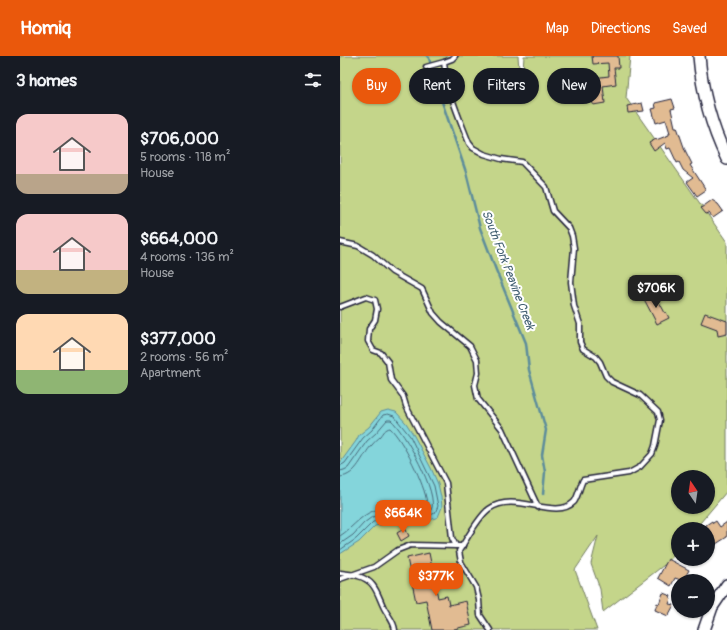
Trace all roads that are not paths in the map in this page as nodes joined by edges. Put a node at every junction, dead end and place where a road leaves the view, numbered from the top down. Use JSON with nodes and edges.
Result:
{"nodes":[{"id":1,"x":455,"y":56,"type":"edge"},
{"id":2,"x":699,"y":56,"type":"edge"},
{"id":3,"x":444,"y":62,"type":"junction"},
{"id":4,"x":426,"y":67,"type":"dead end"},
{"id":5,"x":727,"y":158,"type":"edge"},
{"id":6,"x":340,"y":242,"type":"edge"},
{"id":7,"x":340,"y":307,"type":"edge"},
{"id":8,"x":538,"y":507,"type":"junction"},
{"id":9,"x":456,"y":546,"type":"junction"},
{"id":10,"x":463,"y":546,"type":"junction"},
{"id":11,"x":340,"y":573,"type":"edge"},
{"id":12,"x":353,"y":575,"type":"junction"},
{"id":13,"x":340,"y":579,"type":"edge"},
{"id":14,"x":727,"y":585,"type":"edge"},
{"id":15,"x":395,"y":630,"type":"edge"},
{"id":16,"x":490,"y":630,"type":"edge"},
{"id":17,"x":704,"y":630,"type":"edge"}],
"edges":[{"from":1,"to":3,"type":"lane"},
{"from":2,"to":5,"type":"street"},
{"from":3,"to":4,"type":"lane"},
{"from":3,"to":8,"type":"lane"},
{"from":6,"to":8,"type":"lane"},
{"from":7,"to":9,"type":"lane"},
{"from":8,"to":10,"type":"lane"},
{"from":9,"to":10,"type":"lane"},
{"from":9,"to":12,"type":"lane"},
{"from":10,"to":16,"type":"lane"},
{"from":11,"to":12,"type":"lane"},
{"from":12,"to":13,"type":"lane"},
{"from":12,"to":15,"type":"lane"},
{"from":14,"to":17,"type":"street"}]}
